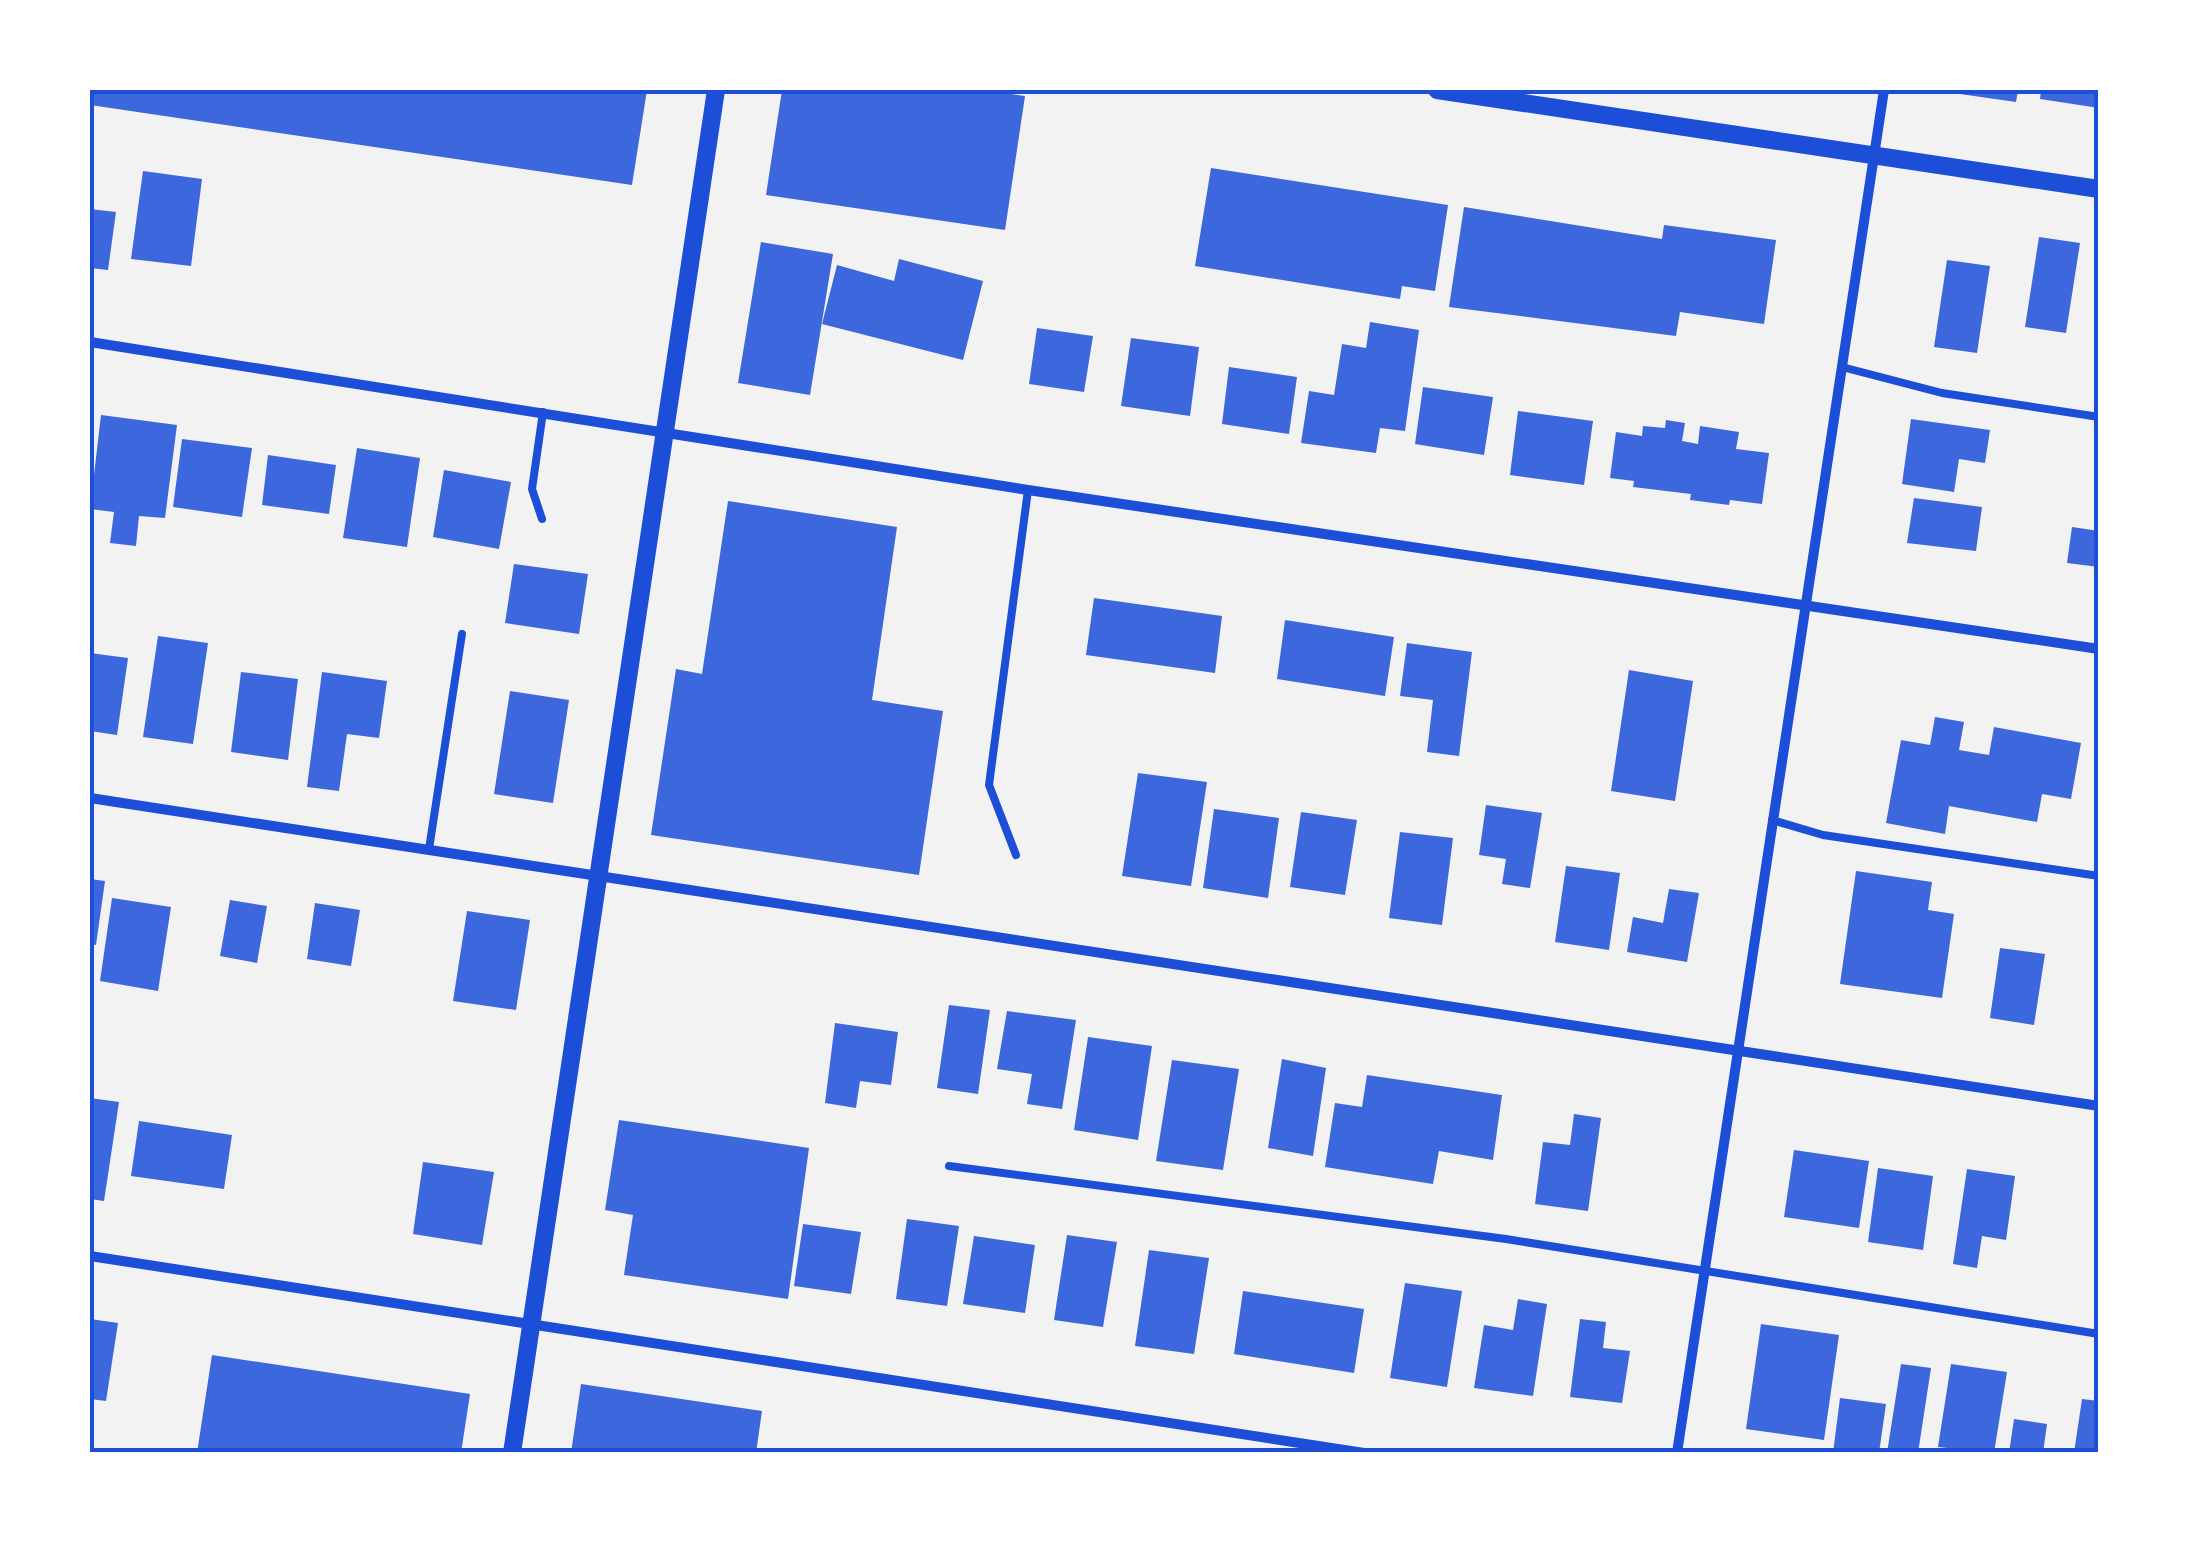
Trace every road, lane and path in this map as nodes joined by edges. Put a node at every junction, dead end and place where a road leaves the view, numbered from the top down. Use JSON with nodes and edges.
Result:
{"nodes":[{"id":1,"x":716,"y":90,"type":"edge"},
{"id":2,"x":1437,"y":90,"type":"edge"},
{"id":3,"x":1884,"y":90,"type":"edge"},
{"id":4,"x":1875,"y":156,"type":"junction"},
{"id":5,"x":2099,"y":189,"type":"edge"},
{"id":6,"x":90,"y":342,"type":"edge"},
{"id":7,"x":1842,"y":367,"type":"junction"},
{"id":8,"x":544,"y":412,"type":"junction"},
{"id":9,"x":2099,"y":418,"type":"edge"},
{"id":10,"x":665,"y":431,"type":"junction"},
{"id":11,"x":1028,"y":490,"type":"junction"},
{"id":12,"x":542,"y":519,"type":"dead end"},
{"id":13,"x":1804,"y":604,"type":"junction"},
{"id":14,"x":462,"y":634,"type":"dead end"},
{"id":15,"x":2099,"y":648,"type":"edge"},
{"id":16,"x":90,"y":798,"type":"edge"},
{"id":17,"x":1772,"y":820,"type":"junction"},
{"id":18,"x":429,"y":849,"type":"junction"},
{"id":19,"x":1016,"y":855,"type":"dead end"},
{"id":20,"x":597,"y":874,"type":"junction"},
{"id":21,"x":2099,"y":876,"type":"edge"},
{"id":22,"x":1737,"y":1050,"type":"junction"},
{"id":23,"x":2099,"y":1106,"type":"edge"},
{"id":24,"x":949,"y":1166,"type":"dead end"},
{"id":25,"x":90,"y":1256,"type":"edge"},
{"id":26,"x":1702,"y":1272,"type":"junction"},
{"id":27,"x":530,"y":1322,"type":"junction"},
{"id":28,"x":2099,"y":1334,"type":"edge"},
{"id":29,"x":512,"y":1453,"type":"edge"},
{"id":30,"x":1364,"y":1453,"type":"edge"},
{"id":31,"x":1677,"y":1453,"type":"edge"}],
"edges":[{"from":1,"to":10,"type":"street"},
{"from":2,"to":4,"type":"street"},
{"from":3,"to":4,"type":"street"},
{"from":4,"to":5,"type":"street"},
{"from":4,"to":7,"type":"street"},
{"from":6,"to":8,"type":"street"},
{"from":7,"to":9,"type":"lane"},
{"from":7,"to":13,"type":"street"},
{"from":8,"to":10,"type":"street"},
{"from":8,"to":12,"type":"lane"},
{"from":10,"to":11,"type":"street"},
{"from":10,"to":20,"type":"street"},
{"from":11,"to":13,"type":"street"},
{"from":11,"to":19,"type":"lane"},
{"from":13,"to":15,"type":"street"},
{"from":13,"to":17,"type":"street"},
{"from":14,"to":18,"type":"lane"},
{"from":16,"to":18,"type":"street"},
{"from":17,"to":21,"type":"lane"},
{"from":17,"to":22,"type":"street"},
{"from":18,"to":20,"type":"street"},
{"from":20,"to":22,"type":"street"},
{"from":20,"to":27,"type":"street"},
{"from":22,"to":23,"type":"street"},
{"from":22,"to":26,"type":"street"},
{"from":24,"to":26,"type":"lane"},
{"from":25,"to":27,"type":"street"},
{"from":26,"to":28,"type":"lane"},
{"from":26,"to":31,"type":"street"},
{"from":27,"to":29,"type":"street"},
{"from":27,"to":30,"type":"street"}]}
